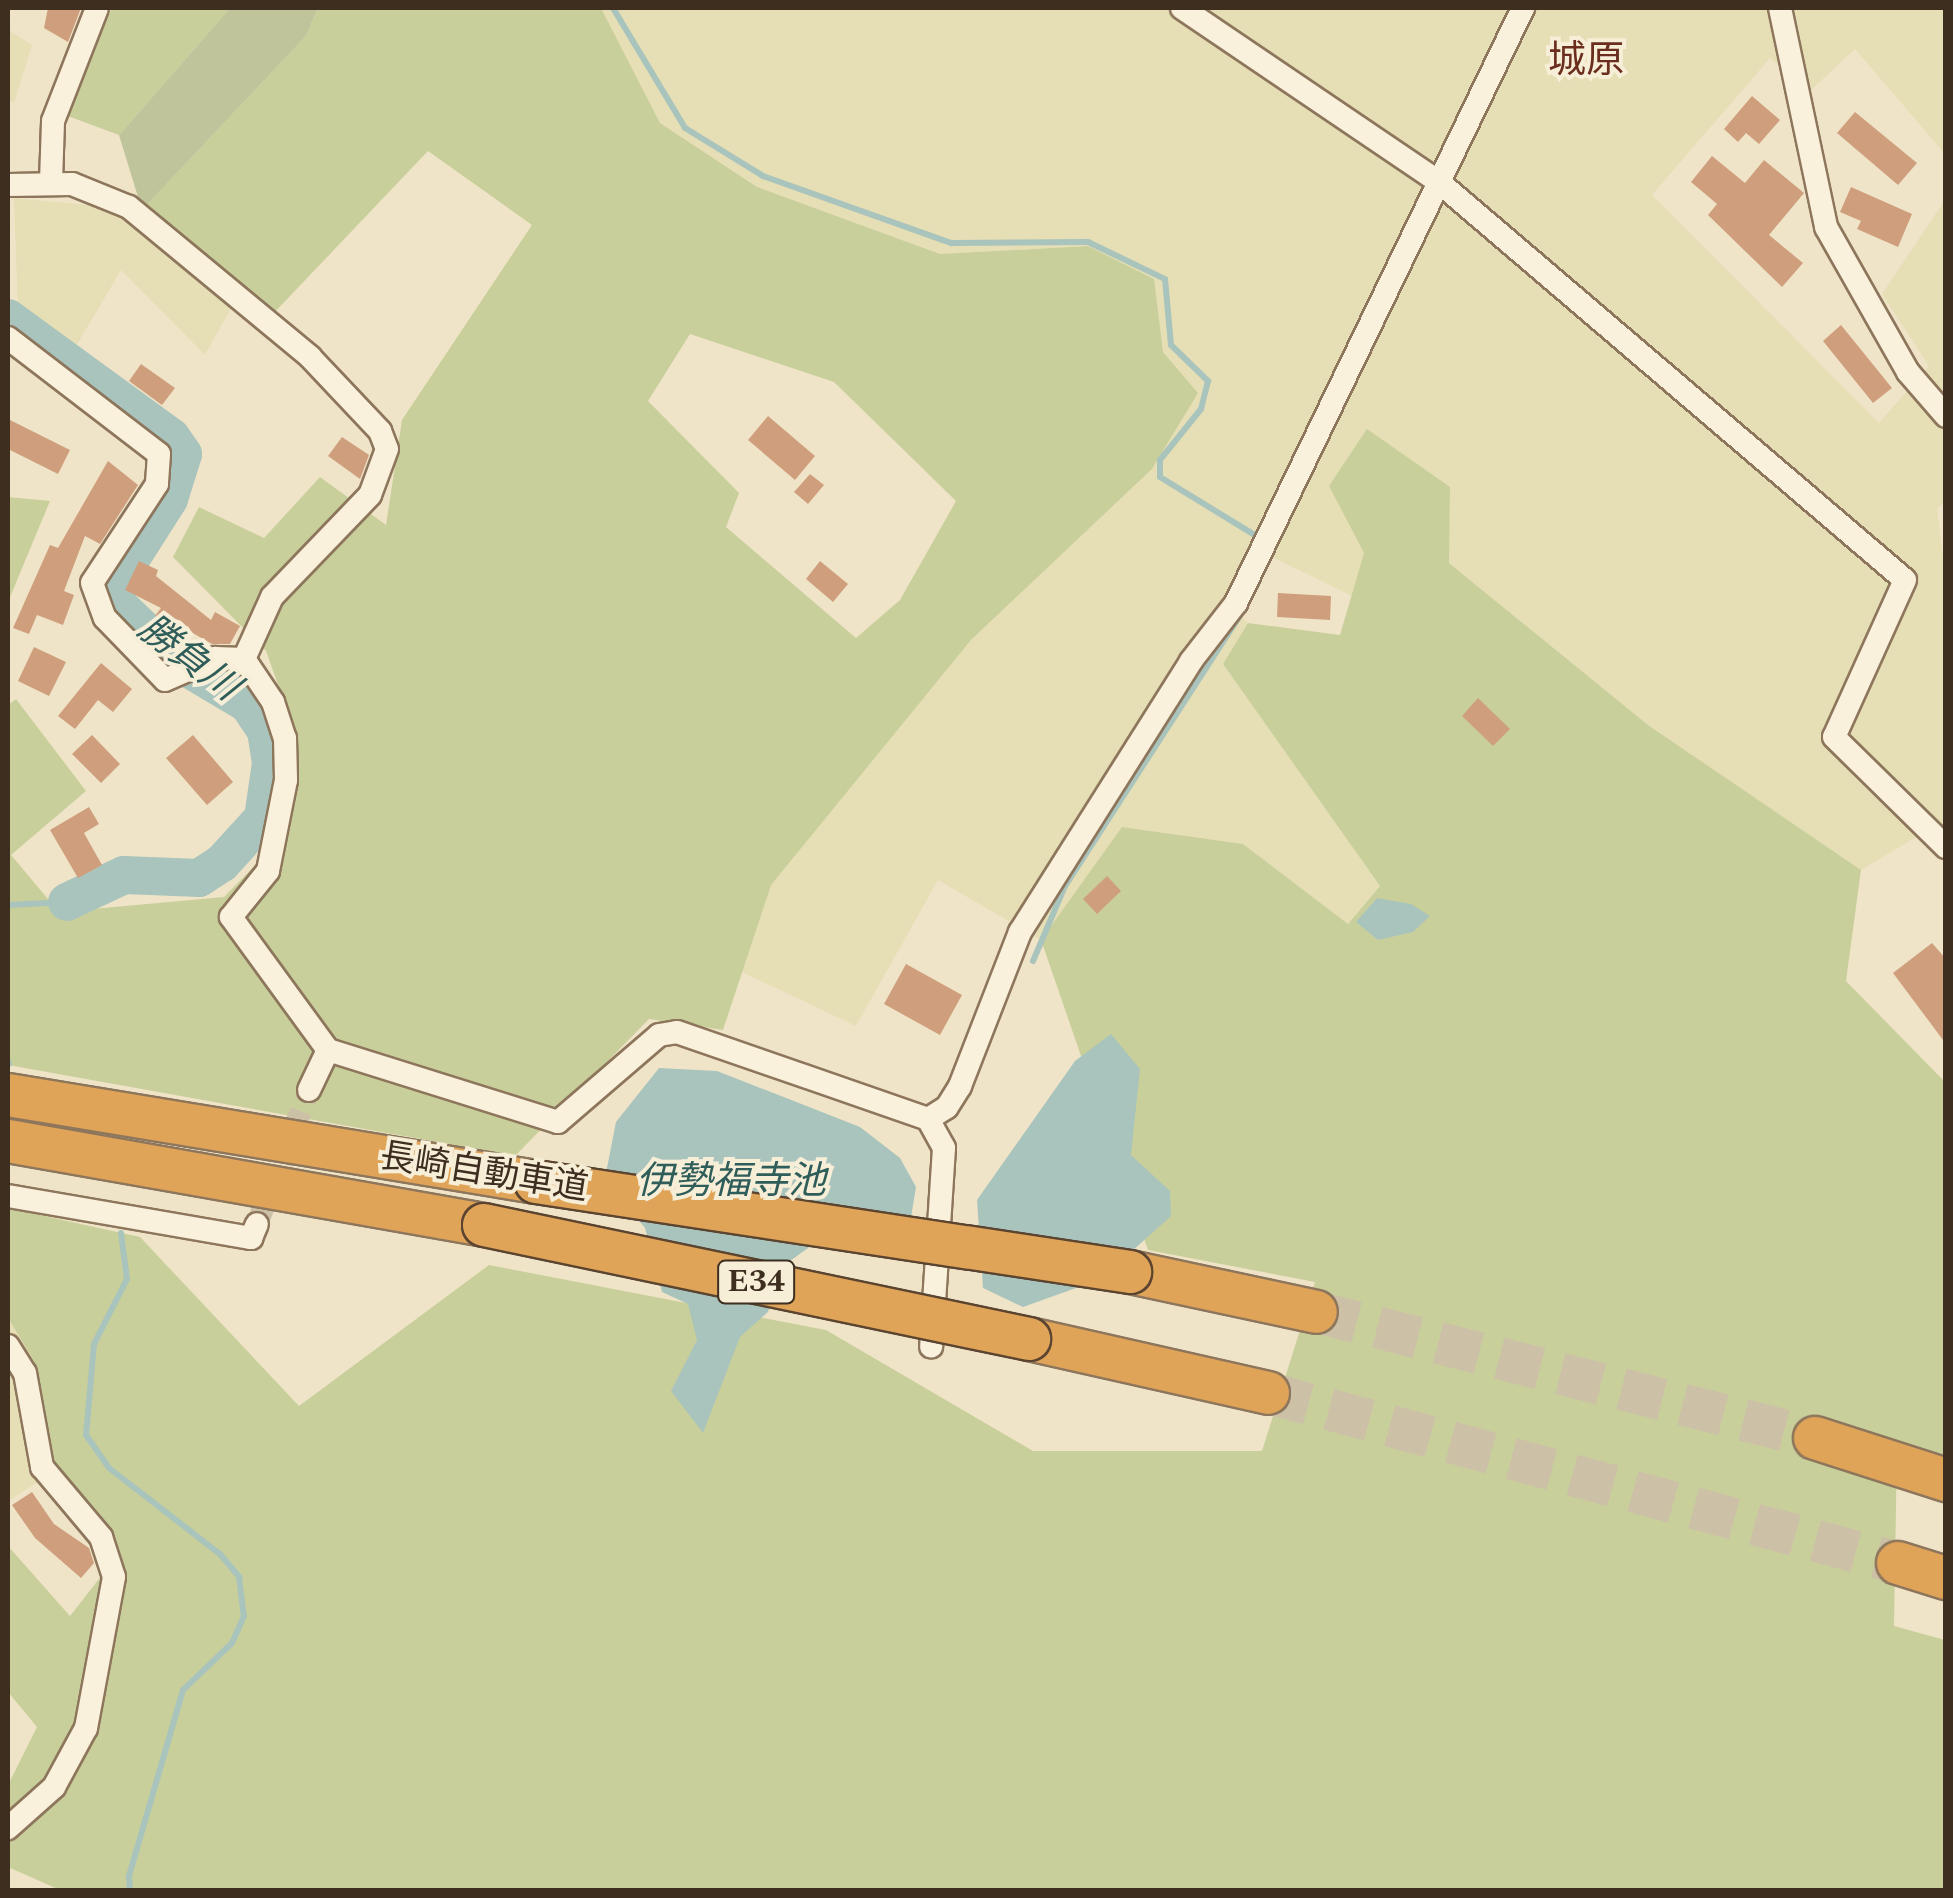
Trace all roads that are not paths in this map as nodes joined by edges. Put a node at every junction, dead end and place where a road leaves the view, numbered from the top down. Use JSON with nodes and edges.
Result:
{"nodes":[{"id":1,"x":97,"y":8,"type":"edge"},
{"id":2,"x":1182,"y":8,"type":"edge"},
{"id":3,"x":1522,"y":8,"type":"edge"},
{"id":4,"x":1780,"y":8,"type":"edge"},
{"id":5,"x":50,"y":182,"type":"junction"},
{"id":6,"x":1440,"y":183,"type":"junction"},
{"id":7,"x":8,"y":185,"type":"edge"},
{"id":8,"x":8,"y":338,"type":"edge"},
{"id":9,"x":1946,"y":416,"type":"edge"},
{"id":10,"x":244,"y":659,"type":"junction"},
{"id":11,"x":1946,"y":847,"type":"edge"},
{"id":12,"x":328,"y":1050,"type":"junction"},
{"id":13,"x":309,"y":1090,"type":"tunnel mouth"},
{"id":14,"x":8,"y":1095,"type":"edge"},
{"id":15,"x":928,"y":1118,"type":"junction"},
{"id":16,"x":8,"y":1141,"type":"edge"},
{"id":17,"x":8,"y":1196,"type":"edge"},
{"id":18,"x":257,"y":1224,"type":"dead end"},
{"id":19,"x":1316,"y":1312,"type":"tunnel mouth"},
{"id":20,"x":8,"y":1346,"type":"edge"},
{"id":21,"x":931,"y":1347,"type":"dead end"},
{"id":22,"x":1268,"y":1393,"type":"tunnel mouth"},
{"id":23,"x":1816,"y":1438,"type":"tunnel mouth"},
{"id":24,"x":1946,"y":1480,"type":"edge"},
{"id":25,"x":1898,"y":1562,"type":"tunnel mouth"},
{"id":26,"x":1946,"y":1578,"type":"edge"},
{"id":27,"x":8,"y":1828,"type":"edge"}],
"edges":[{"from":1,"to":5,"type":"street"},
{"from":2,"to":6,"type":"street"},
{"from":3,"to":6,"type":"street"},
{"from":4,"to":9,"type":"street"},
{"from":5,"to":7,"type":"street"},
{"from":5,"to":10,"type":"street"},
{"from":6,"to":11,"type":"street"},
{"from":6,"to":15,"type":"street"},
{"from":8,"to":10,"type":"street"},
{"from":10,"to":12,"type":"street"},
{"from":12,"to":13,"type":"street"},
{"from":12,"to":15,"type":"street"},
{"from":14,"to":19,"type":"highway","name":"長崎自動車道","number":"E34","bridge":true},
{"from":15,"to":21,"type":"street"},
{"from":16,"to":22,"type":"highway","name":"長崎自動車道","number":"E34","bridge":true},
{"from":17,"to":18,"type":"street"},
{"from":20,"to":27,"type":"street"},
{"from":23,"to":24,"type":"highway"},
{"from":25,"to":26,"type":"highway"}]}
